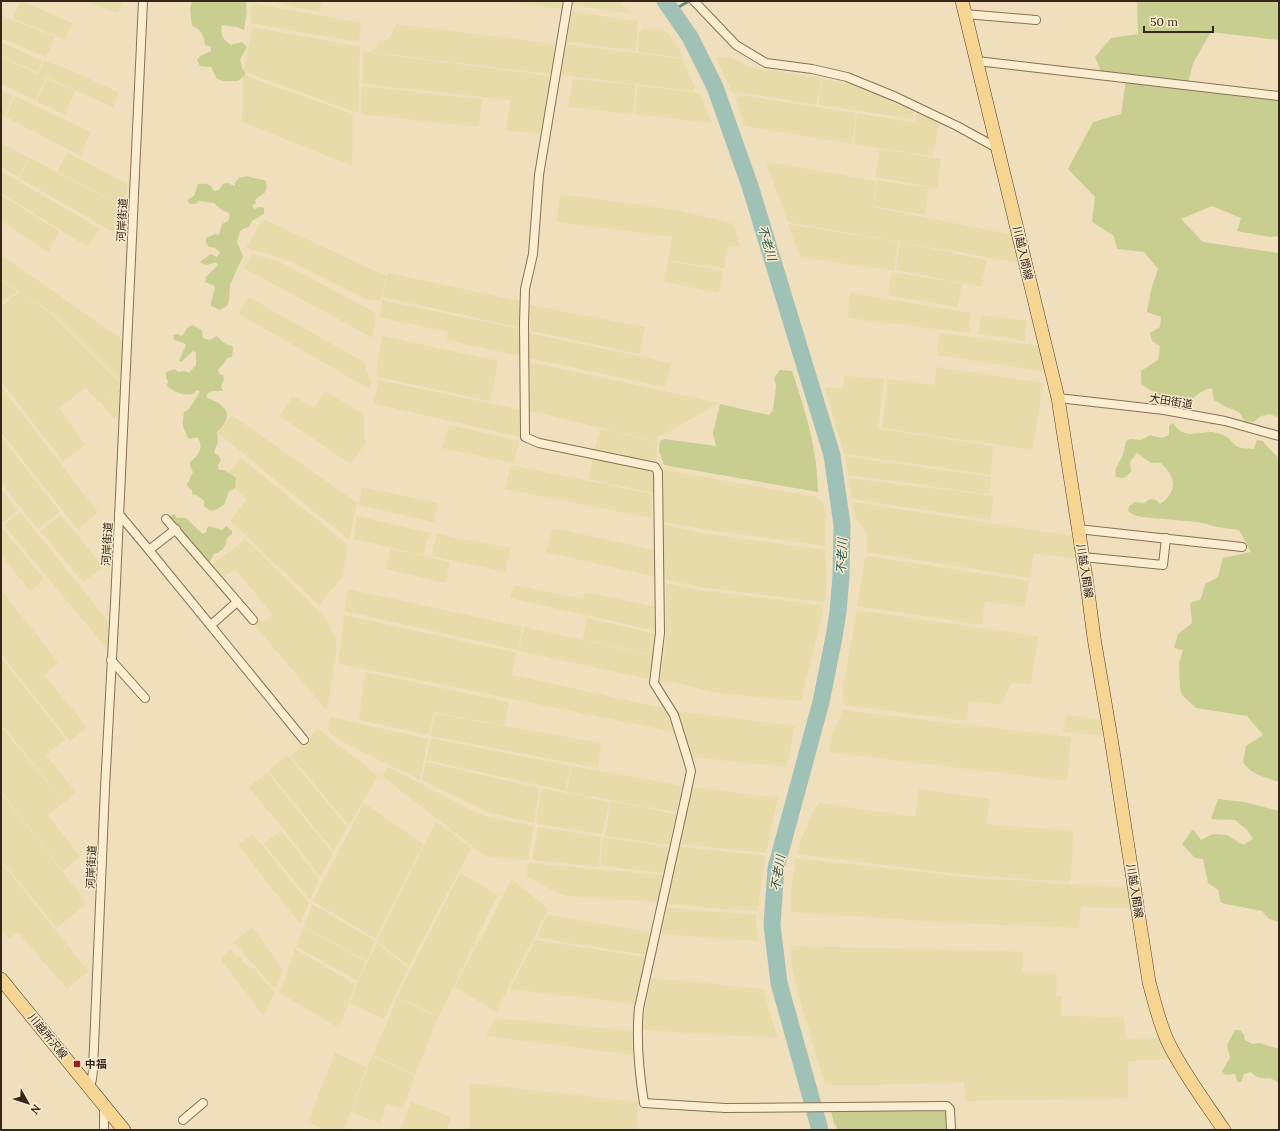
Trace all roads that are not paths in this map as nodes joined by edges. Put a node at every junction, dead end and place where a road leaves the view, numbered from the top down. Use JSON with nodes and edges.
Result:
{"nodes":[{"id":1,"x":143,"y":1,"type":"edge"},
{"id":2,"x":568,"y":1,"type":"edge"},
{"id":3,"x":694,"y":1,"type":"edge"},
{"id":4,"x":964,"y":7,"type":"edge"},
{"id":5,"x":1036,"y":20,"type":"dead end"},
{"id":6,"x":977,"y":61,"type":"junction"},
{"id":7,"x":1279,"y":96,"type":"edge"},
{"id":8,"x":998,"y":149,"type":"junction"},
{"id":9,"x":1058,"y":398,"type":"junction"},
{"id":10,"x":1279,"y":436,"type":"edge"},
{"id":11,"x":119,"y":514,"type":"junction"},
{"id":12,"x":166,"y":519,"type":"dead end"},
{"id":13,"x":176,"y":529,"type":"junction"},
{"id":14,"x":1078,"y":529,"type":"junction"},
{"id":15,"x":1166,"y":538,"type":"junction"},
{"id":16,"x":1242,"y":547,"type":"dead end"},
{"id":17,"x":149,"y":550,"type":"junction"},
{"id":18,"x":1083,"y":557,"type":"junction"},
{"id":19,"x":237,"y":602,"type":"junction"},
{"id":20,"x":253,"y":620,"type":"dead end"},
{"id":21,"x":211,"y":625,"type":"junction"},
{"id":22,"x":112,"y":660,"type":"junction"},
{"id":23,"x":145,"y":698,"type":"dead end"},
{"id":24,"x":304,"y":740,"type":"dead end"},
{"id":25,"x":1,"y":979,"type":"edge"},
{"id":26,"x":90,"y":1087,"type":"junction"},
{"id":27,"x":203,"y":1103,"type":"dead end"},
{"id":28,"x":104,"y":1105,"type":"junction"},
{"id":29,"x":183,"y":1120,"type":"dead end"},
{"id":30,"x":104,"y":1130,"type":"edge"},
{"id":31,"x":124,"y":1130,"type":"edge"},
{"id":32,"x":951,"y":1130,"type":"edge"},
{"id":33,"x":1224,"y":1130,"type":"edge"}],
"edges":[{"from":1,"to":11,"type":"street","name":"河岸街道"},
{"from":2,"to":32,"type":"street"},
{"from":3,"to":8,"type":"street"},
{"from":4,"to":5,"type":"street"},
{"from":4,"to":6,"type":"main road","name":"川越入間線"},
{"from":6,"to":7,"type":"street"},
{"from":6,"to":8,"type":"main road","name":"川越入間線"},
{"from":8,"to":9,"type":"main road","name":"川越入間線"},
{"from":9,"to":10,"type":"street","name":"大田街道"},
{"from":9,"to":14,"type":"main road","name":"川越入間線"},
{"from":11,"to":17,"type":"street"},
{"from":11,"to":22,"type":"street","name":"河岸街道"},
{"from":12,"to":13,"type":"street"},
{"from":13,"to":17,"type":"street"},
{"from":13,"to":19,"type":"street"},
{"from":14,"to":15,"type":"street"},
{"from":14,"to":18,"type":"main road","name":"川越入間線"},
{"from":15,"to":16,"type":"street"},
{"from":15,"to":18,"type":"street"},
{"from":17,"to":21,"type":"street"},
{"from":18,"to":33,"type":"main road","name":"川越入間線"},
{"from":19,"to":20,"type":"street"},
{"from":19,"to":21,"type":"street"},
{"from":21,"to":24,"type":"street"},
{"from":22,"to":23,"type":"street"},
{"from":22,"to":26,"type":"street","name":"河岸街道"},
{"from":25,"to":26,"type":"main road","name":"川越所沢線"},
{"from":26,"to":28,"type":"main road","name":"川越所沢線"},
{"from":27,"to":29,"type":"street"},
{"from":28,"to":30,"type":"street"},
{"from":28,"to":31,"type":"main road","name":"川越所沢線"}]}
